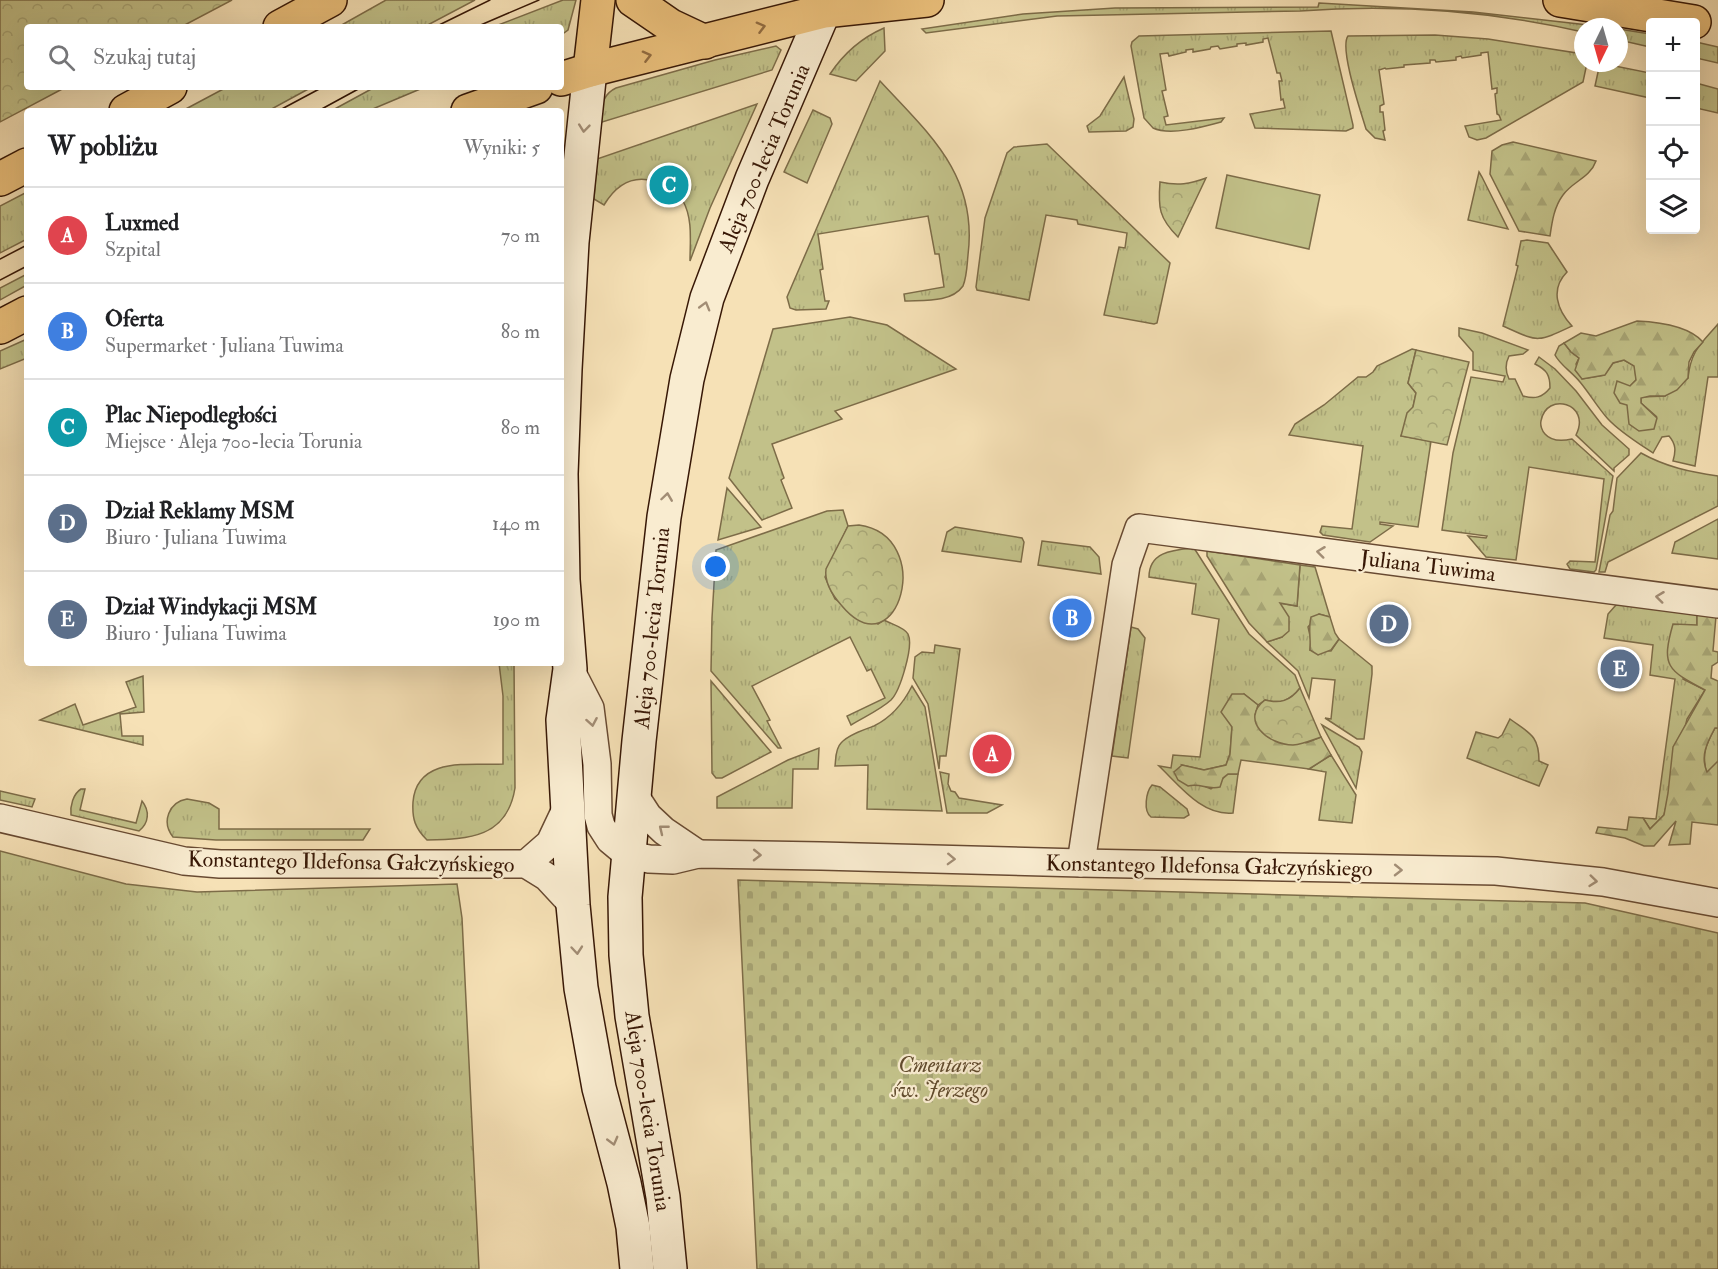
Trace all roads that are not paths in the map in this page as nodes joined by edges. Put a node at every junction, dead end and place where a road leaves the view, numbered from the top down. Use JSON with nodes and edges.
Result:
{"nodes":[{"id":1,"x":330,"y":0,"type":"edge"},
{"id":2,"x":598,"y":0,"type":"edge"},
{"id":3,"x":633,"y":0,"type":"edge"},
{"id":4,"x":927,"y":0,"type":"edge"},
{"id":5,"x":1560,"y":0,"type":"edge"},
{"id":6,"x":827,"y":5,"type":"edge"},
{"id":7,"x":1666,"y":18,"type":"edge"},
{"id":8,"x":286,"y":24,"type":"edge"},
{"id":9,"x":1700,"y":24,"type":"edge"},
{"id":10,"x":1718,"y":27,"type":"edge"},
{"id":11,"x":705,"y":42,"type":"junction"},
{"id":12,"x":575,"y":74,"type":"edge"},
{"id":13,"x":164,"y":90,"type":"edge"},
{"id":14,"x":528,"y":90,"type":"edge"},
{"id":15,"x":132,"y":108,"type":"edge"},
{"id":16,"x":476,"y":108,"type":"edge"},
{"id":17,"x":24,"y":167,"type":"edge"},
{"id":18,"x":0,"y":179,"type":"edge"},
{"id":19,"x":565,"y":288,"type":"edge"},
{"id":20,"x":24,"y":315,"type":"edge"},
{"id":21,"x":0,"y":327,"type":"edge"},
{"id":22,"x":564,"y":334,"type":"edge"},
{"id":23,"x":564,"y":593,"type":"edge"},
{"id":24,"x":1718,"y":604,"type":"edge"},
{"id":25,"x":570,"y":669,"type":"junction"},
{"id":26,"x":635,"y":796,"type":"junction"},
{"id":27,"x":569,"y":802,"type":"junction"},
{"id":28,"x":0,"y":818,"type":"edge"},
{"id":29,"x":698,"y":854,"type":"junction"},
{"id":30,"x":628,"y":855,"type":"junction"},
{"id":31,"x":1081,"y":863,"type":"junction"},
{"id":32,"x":526,"y":864,"type":"junction"},
{"id":33,"x":1718,"y":903,"type":"edge"},
{"id":34,"x":573,"y":905,"type":"junction"},
{"id":35,"x":637,"y":1269,"type":"edge"},
{"id":36,"x":670,"y":1269,"type":"edge"}],
"edges":[{"from":1,"to":8,"type":"main road"},
{"from":2,"to":12,"type":"main road","name":"Aleja 700-lecia Torunia"},
{"from":3,"to":11,"type":"main road"},
{"from":4,"to":6,"type":"main road"},
{"from":5,"to":7,"type":"main road"},
{"from":11,"to":6,"type":"main road","one_way":true},
{"from":26,"to":6,"type":"main road","name":"Aleja 700-lecia Torunia","one_way":true},
{"from":9,"to":10,"type":"main road"},
{"from":12,"to":11,"type":"main road","one_way":true},
{"from":12,"to":19,"type":"main road","name":"Aleja 700-lecia Torunia","one_way":true},
{"from":13,"to":15,"type":"main road"},
{"from":14,"to":16,"type":"main road"},
{"from":17,"to":18,"type":"main road"},
{"from":19,"to":22,"type":"main road","name":"Aleja 700-lecia Torunia"},
{"from":20,"to":21,"type":"main road"},
{"from":23,"to":25,"type":"main road","name":"Aleja 700-lecia Torunia"},
{"from":24,"to":31,"type":"street","name":"Juliana Tuwima","one_way":true},
{"from":25,"to":27,"type":"main road","name":"Aleja 700-lecia Torunia"},
{"from":25,"to":30,"type":"street","one_way":true},
{"from":29,"to":26,"type":"street","one_way":true},
{"from":26,"to":30,"type":"main road","name":"Aleja 700-lecia Torunia"},
{"from":27,"to":32,"type":"street","name":"Konstantego Ildefonsa Gałczyńskiego"},
{"from":27,"to":34,"type":"main road","name":"Aleja 700-lecia Torunia"},
{"from":28,"to":32,"type":"street","name":"Konstantego Ildefonsa Gałczyńskiego"},
{"from":29,"to":30,"type":"street","name":"Konstantego Ildefonsa Gałczyńskiego"},
{"from":29,"to":31,"type":"street","name":"Konstantego Ildefonsa Gałczyńskiego","one_way":true},
{"from":30,"to":36,"type":"main road","name":"Aleja 700-lecia Torunia"},
{"from":31,"to":33,"type":"street","name":"Konstantego Ildefonsa Gałczyńskiego","one_way":true},
{"from":32,"to":34,"type":"street","name":"Konstantego Ildefonsa Gałczyńskiego"},
{"from":34,"to":35,"type":"main road","name":"Aleja 700-lecia Torunia","one_way":true}]}
